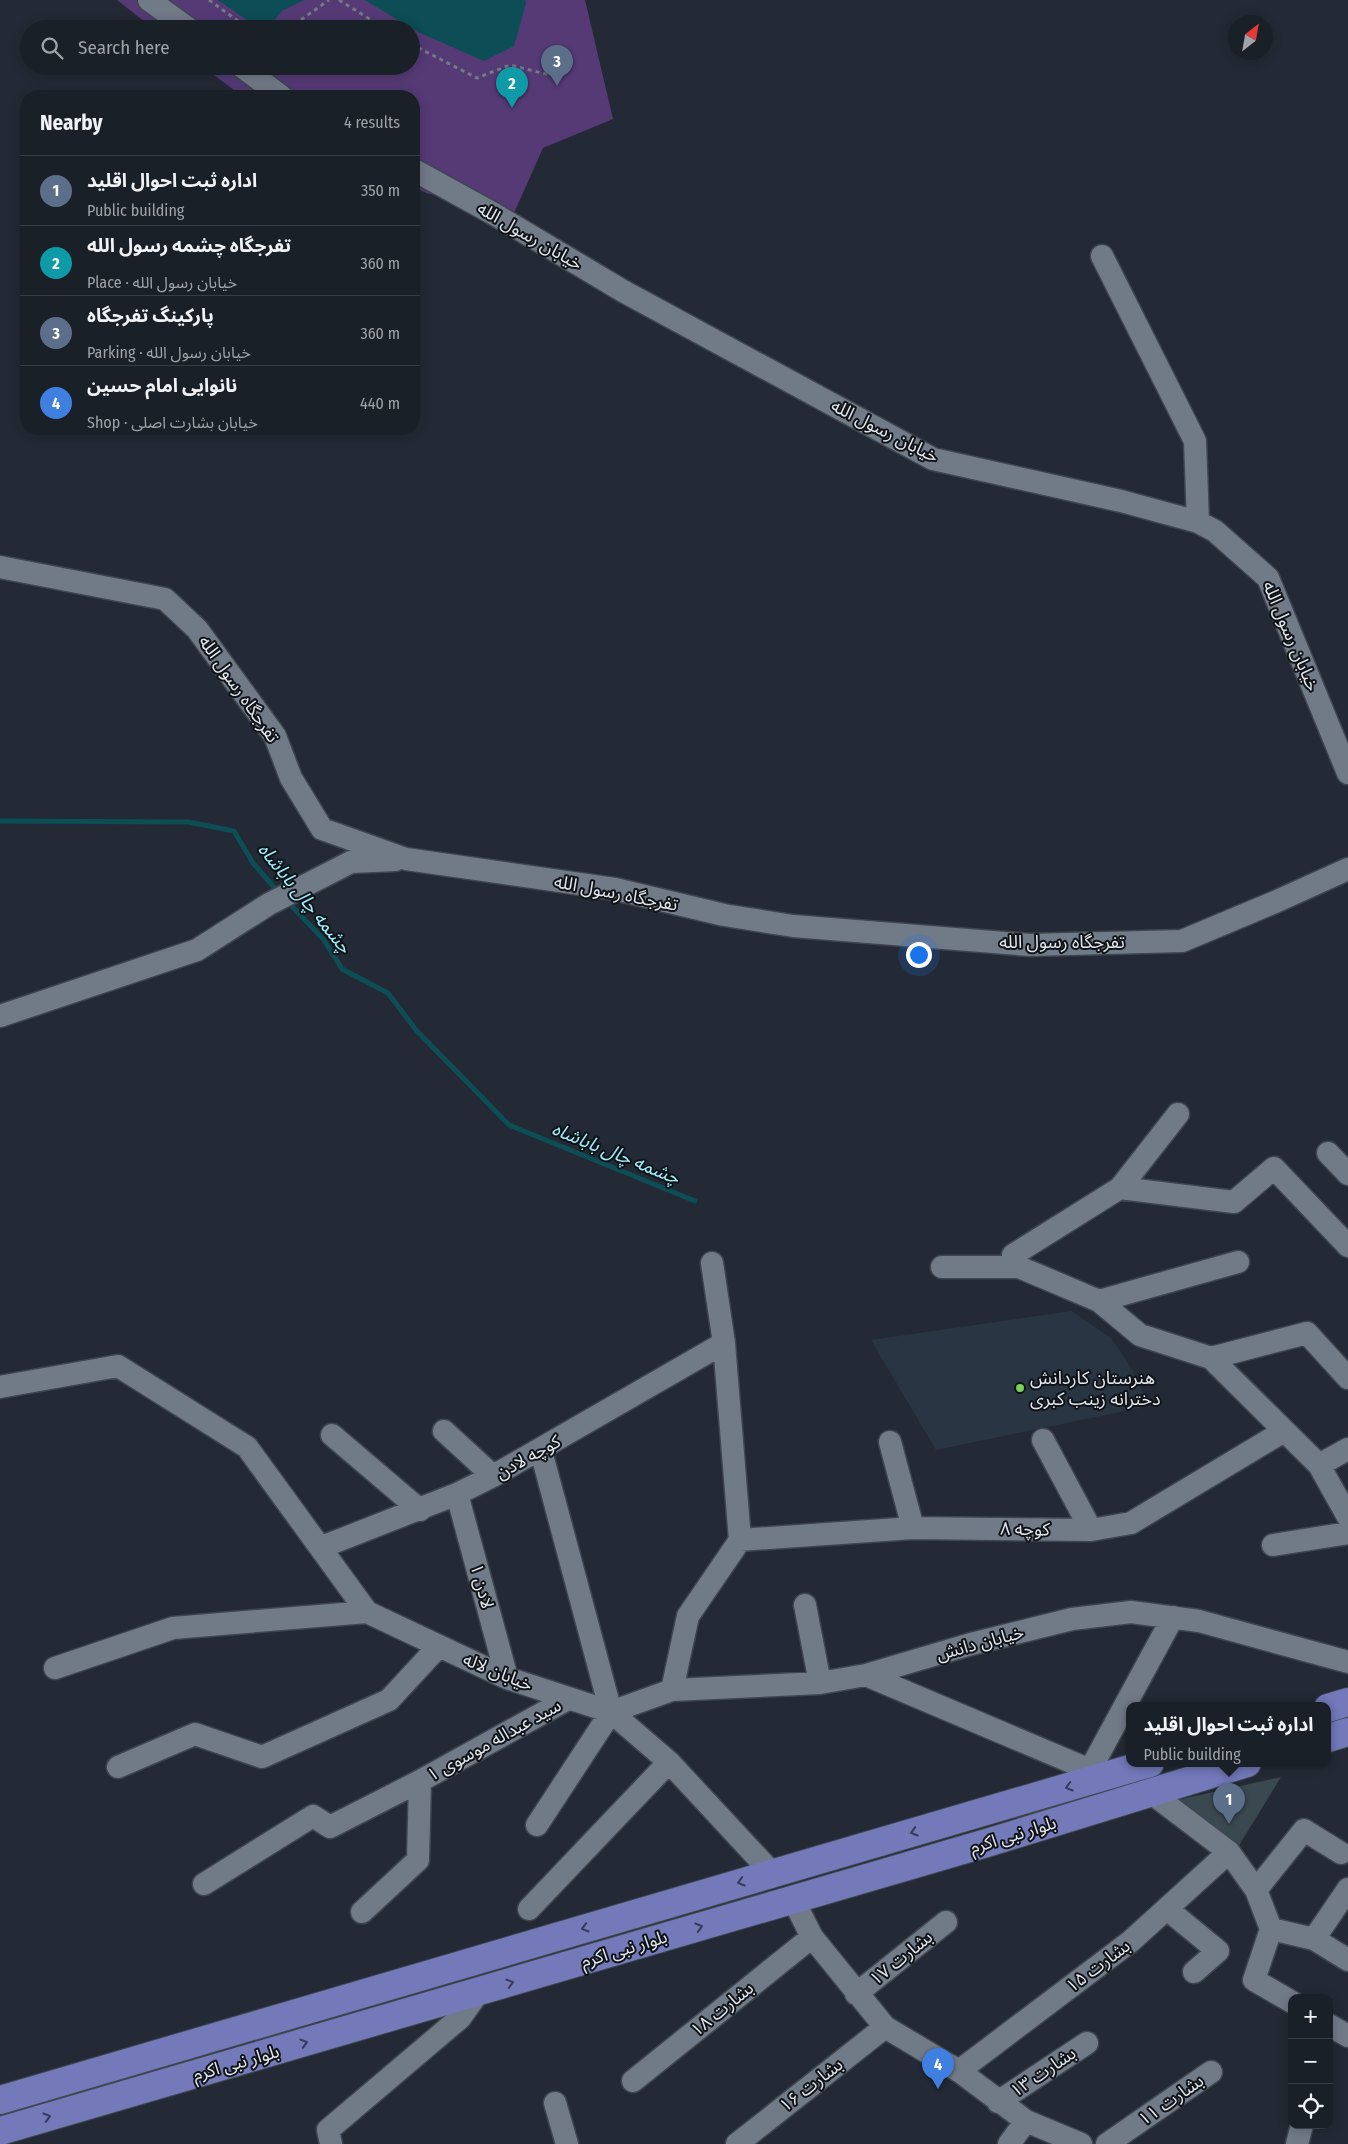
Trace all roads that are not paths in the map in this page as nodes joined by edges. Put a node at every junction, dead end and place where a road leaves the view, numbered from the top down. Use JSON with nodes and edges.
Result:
{"nodes":[{"id":1,"x":149,"y":0,"type":"edge"},
{"id":2,"x":177,"y":20,"type":"edge"},
{"id":3,"x":253,"y":75,"type":"edge"},
{"id":4,"x":273,"y":90,"type":"edge"},
{"id":5,"x":420,"y":173,"type":"edge"},
{"id":6,"x":1102,"y":256,"type":"dead end"},
{"id":7,"x":1198,"y":522,"type":"junction"},
{"id":8,"x":0,"y":567,"type":"edge"},
{"id":9,"x":1348,"y":773,"type":"edge"},
{"id":10,"x":406,"y":859,"type":"junction"},
{"id":11,"x":1348,"y":869,"type":"edge"},
{"id":12,"x":0,"y":1016,"type":"edge"},
{"id":13,"x":1178,"y":1114,"type":"dead end"},
{"id":14,"x":1328,"y":1153,"type":"dead end"},
{"id":15,"x":1348,"y":1174,"type":"edge"},
{"id":16,"x":1120,"y":1188,"type":"junction"},
{"id":17,"x":1348,"y":1246,"type":"edge"},
{"id":18,"x":1238,"y":1262,"type":"dead end"},
{"id":19,"x":712,"y":1263,"type":"dead end"},
{"id":20,"x":942,"y":1267,"type":"dead end"},
{"id":21,"x":1019,"y":1267,"type":"junction"},
{"id":22,"x":1099,"y":1301,"type":"junction"},
{"id":23,"x":724,"y":1344,"type":"junction"},
{"id":24,"x":1211,"y":1358,"type":"junction"},
{"id":25,"x":1348,"y":1378,"type":"edge"},
{"id":26,"x":0,"y":1387,"type":"edge"},
{"id":27,"x":444,"y":1430,"type":"dead end"},
{"id":28,"x":1284,"y":1430,"type":"junction"},
{"id":29,"x":332,"y":1435,"type":"dead end"},
{"id":30,"x":1043,"y":1440,"type":"dead end"},
{"id":31,"x":890,"y":1442,"type":"dead end"},
{"id":32,"x":1348,"y":1450,"type":"edge"},
{"id":33,"x":541,"y":1451,"type":"junction"},
{"id":34,"x":1319,"y":1465,"type":"junction"},
{"id":35,"x":494,"y":1476,"type":"junction"},
{"id":36,"x":457,"y":1494,"type":"junction"},
{"id":37,"x":420,"y":1510,"type":"junction"},
{"id":38,"x":1348,"y":1517,"type":"edge"},
{"id":39,"x":912,"y":1528,"type":"junction"},
{"id":40,"x":1091,"y":1530,"type":"junction"},
{"id":41,"x":1348,"y":1533,"type":"edge"},
{"id":42,"x":740,"y":1540,"type":"junction"},
{"id":43,"x":1273,"y":1545,"type":"dead end"},
{"id":44,"x":322,"y":1547,"type":"junction"},
{"id":45,"x":805,"y":1605,"type":"dead end"},
{"id":46,"x":366,"y":1612,"type":"junction"},
{"id":47,"x":1172,"y":1617,"type":"junction"},
{"id":48,"x":438,"y":1647,"type":"junction"},
{"id":49,"x":1348,"y":1662,"type":"edge"},
{"id":50,"x":55,"y":1668,"type":"dead end"},
{"id":51,"x":866,"y":1675,"type":"junction"},
{"id":52,"x":508,"y":1678,"type":"junction"},
{"id":53,"x":820,"y":1682,"type":"junction"},
{"id":54,"x":672,"y":1690,"type":"junction"},
{"id":55,"x":568,"y":1699,"type":"junction"},
{"id":56,"x":1130,"y":1702,"type":"edge"},
{"id":57,"x":1348,"y":1702,"type":"edge"},
{"id":58,"x":1331,"y":1707,"type":"edge"},
{"id":59,"x":1126,"y":1710,"type":"edge"},
{"id":60,"x":611,"y":1712,"type":"junction"},
{"id":61,"x":1348,"y":1732,"type":"edge"},
{"id":62,"x":1331,"y":1737,"type":"edge"},
{"id":63,"x":669,"y":1762,"type":"junction"},
{"id":64,"x":118,"y":1767,"type":"dead end"},
{"id":65,"x":1130,"y":1767,"type":"edge"},
{"id":66,"x":1234,"y":1767,"type":"edge"},
{"id":67,"x":1094,"y":1774,"type":"junction"},
{"id":68,"x":420,"y":1781,"type":"junction"},
{"id":69,"x":1150,"y":1792,"type":"junction"},
{"id":70,"x":980,"y":1813,"type":"junction"},
{"id":71,"x":537,"y":1825,"type":"dead end"},
{"id":72,"x":990,"y":1842,"type":"junction"},
{"id":73,"x":1229,"y":1852,"type":"junction"},
{"id":74,"x":1341,"y":1853,"type":"dead end"},
{"id":75,"x":772,"y":1873,"type":"junction"},
{"id":76,"x":204,"y":1884,"type":"dead end"},
{"id":77,"x":1348,"y":1888,"type":"edge"},
{"id":78,"x":1256,"y":1890,"type":"junction"},
{"id":79,"x":792,"y":1899,"type":"junction"},
{"id":80,"x":529,"y":1909,"type":"dead end"},
{"id":81,"x":1167,"y":1909,"type":"junction"},
{"id":82,"x":362,"y":1912,"type":"dead end"},
{"id":83,"x":946,"y":1922,"type":"dead end"},
{"id":84,"x":1271,"y":1929,"type":"junction"},
{"id":85,"x":812,"y":1937,"type":"junction"},
{"id":86,"x":1314,"y":1939,"type":"junction"},
{"id":87,"x":1348,"y":1960,"type":"edge"},
{"id":88,"x":1194,"y":1972,"type":"dead end"},
{"id":89,"x":478,"y":1993,"type":"junction"},
{"id":90,"x":856,"y":1994,"type":"junction"},
{"id":91,"x":1288,"y":2000,"type":"edge"},
{"id":92,"x":885,"y":2027,"type":"junction"},
{"id":93,"x":1333,"y":2027,"type":"edge"},
{"id":94,"x":1348,"y":2036,"type":"edge"},
{"id":95,"x":1087,"y":2043,"type":"dead end"},
{"id":96,"x":959,"y":2071,"type":"junction"},
{"id":97,"x":1211,"y":2072,"type":"dead end"},
{"id":98,"x":77,"y":2077,"type":"junction"},
{"id":99,"x":633,"y":2080,"type":"dead end"},
{"id":100,"x":0,"y":2100,"type":"edge"},
{"id":101,"x":998,"y":2102,"type":"junction"},
{"id":102,"x":555,"y":2103,"type":"dead end"},
{"id":103,"x":86,"y":2106,"type":"junction"},
{"id":104,"x":1026,"y":2121,"type":"junction"},
{"id":105,"x":1301,"y":2129,"type":"edge"},
{"id":106,"x":0,"y":2131,"type":"edge"},
{"id":107,"x":1008,"y":2143,"type":"edge"},
{"id":108,"x":331,"y":2144,"type":"edge"},
{"id":109,"x":567,"y":2144,"type":"edge"},
{"id":110,"x":737,"y":2144,"type":"edge"},
{"id":111,"x":1081,"y":2144,"type":"edge"},
{"id":112,"x":1107,"y":2144,"type":"edge"},
{"id":113,"x":1297,"y":2144,"type":"edge"}],
"edges":[{"from":1,"to":2,"type":"street"},
{"from":3,"to":4,"type":"street"},
{"from":5,"to":7,"type":"street","name":"خیابان رسول الله"},
{"from":6,"to":7,"type":"street"},
{"from":7,"to":9,"type":"street","name":"خیابان رسول الله"},
{"from":8,"to":10,"type":"street","name":"تفرجگاه رسول الله"},
{"from":10,"to":11,"type":"street","name":"تفرجگاه رسول الله"},
{"from":10,"to":12,"type":"street"},
{"from":13,"to":16,"type":"street"},
{"from":14,"to":15,"type":"street"},
{"from":16,"to":17,"type":"street"},
{"from":16,"to":21,"type":"street"},
{"from":18,"to":22,"type":"street"},
{"from":19,"to":23,"type":"street"},
{"from":20,"to":21,"type":"street"},
{"from":21,"to":22,"type":"street"},
{"from":22,"to":24,"type":"street"},
{"from":23,"to":33,"type":"street","name":"کوچه لادن"},
{"from":23,"to":42,"type":"street"},
{"from":24,"to":25,"type":"street"},
{"from":24,"to":28,"type":"street"},
{"from":26,"to":44,"type":"street","name":"خیابان لاله"},
{"from":27,"to":35,"type":"street"},
{"from":28,"to":34,"type":"street"},
{"from":28,"to":40,"type":"street","name":"کوچه ۸"},
{"from":29,"to":37,"type":"street"},
{"from":30,"to":40,"type":"street"},
{"from":31,"to":39,"type":"street"},
{"from":32,"to":34,"type":"street"},
{"from":33,"to":35,"type":"street","name":"کوچه لادن"},
{"from":33,"to":60,"type":"street"},
{"from":34,"to":38,"type":"street"},
{"from":35,"to":36,"type":"street","name":"کوچه لادن"},
{"from":36,"to":37,"type":"street","name":"کوچه لادن"},
{"from":36,"to":52,"type":"street","name":"لادن ۱"},
{"from":37,"to":44,"type":"street","name":"کوچه لادن"},
{"from":39,"to":40,"type":"street","name":"کوچه ۸"},
{"from":39,"to":42,"type":"street","name":"کوچه ۸"},
{"from":41,"to":43,"type":"street"},
{"from":42,"to":54,"type":"street"},
{"from":44,"to":46,"type":"street","name":"خیابان لاله"},
{"from":45,"to":53,"type":"street"},
{"from":46,"to":48,"type":"street","name":"خیابان لاله"},
{"from":46,"to":50,"type":"street"},
{"from":47,"to":49,"type":"street","name":"خیابان دانش"},
{"from":47,"to":51,"type":"street","name":"خیابان دانش"},
{"from":47,"to":56,"type":"street"},
{"from":48,"to":52,"type":"street","name":"خیابان لاله"},
{"from":48,"to":64,"type":"street"},
{"from":51,"to":53,"type":"street","name":"خیابان دانش"},
{"from":51,"to":67,"type":"street"},
{"from":52,"to":55,"type":"street","name":"خیابان لاله"},
{"from":53,"to":54,"type":"street","name":"خیابان دانش"},
{"from":54,"to":60,"type":"street","name":"خیابان دانش"},
{"from":55,"to":60,"type":"street","name":"خیابان لاله"},
{"from":55,"to":68,"type":"street","name":"سید عبداله موسوی ۱"},
{"from":57,"to":58,"type":"main road"},
{"from":59,"to":67,"type":"street"},
{"from":60,"to":63,"type":"street","name":"خیابان لاله"},
{"from":60,"to":71,"type":"street"},
{"from":61,"to":62,"type":"main road"},
{"from":63,"to":75,"type":"street","name":"خیابان لاله"},
{"from":63,"to":80,"type":"street"},
{"from":65,"to":67,"type":"main road","name":"بلوار نبی اکرم"},
{"from":66,"to":69,"type":"main road","name":"بلوار نبی اکرم"},
{"from":67,"to":70,"type":"main road","name":"بلوار نبی اکرم","one_way":true},
{"from":68,"to":76,"type":"street","name":"سید عبداله موسوی ۱"},
{"from":68,"to":82,"type":"street"},
{"from":69,"to":72,"type":"main road","name":"بلوار نبی اکرم"},
{"from":69,"to":73,"type":"street"},
{"from":70,"to":72,"type":"main road"},
{"from":70,"to":75,"type":"main road","name":"بلوار نبی اکرم","one_way":true},
{"from":72,"to":79,"type":"main road","name":"بلوار نبی اکرم"},
{"from":73,"to":78,"type":"street"},
{"from":73,"to":81,"type":"street","name":"بشارت ۱۵"},
{"from":74,"to":78,"type":"street"},
{"from":75,"to":98,"type":"main road","name":"بلوار نبی اکرم","one_way":true},
{"from":77,"to":86,"type":"street"},
{"from":78,"to":84,"type":"street"},
{"from":79,"to":85,"type":"street"},
{"from":89,"to":79,"type":"main road","name":"بلوار نبی اکرم","one_way":true},
{"from":81,"to":88,"type":"street"},
{"from":81,"to":96,"type":"street","name":"بشارت ۱۵"},
{"from":83,"to":90,"type":"street","name":"بشارت ۱۷"},
{"from":84,"to":86,"type":"street"},
{"from":84,"to":91,"type":"street"},
{"from":85,"to":90,"type":"street"},
{"from":85,"to":99,"type":"street","name":"بشارت ۱۸"},
{"from":86,"to":87,"type":"street"},
{"from":103,"to":89,"type":"main road","name":"بلوار نبی اکرم","one_way":true},
{"from":89,"to":108,"type":"street"},
{"from":90,"to":92,"type":"street"},
{"from":92,"to":96,"type":"street"},
{"from":92,"to":110,"type":"street","name":"بشارت ۱۶"},
{"from":93,"to":94,"type":"street"},
{"from":95,"to":101,"type":"street","name":"بشارت ۱۳"},
{"from":96,"to":101,"type":"street"},
{"from":97,"to":112,"type":"street","name":"بشارت ۱۱"},
{"from":98,"to":100,"type":"main road","name":"بلوار نبی اکرم"},
{"from":98,"to":103,"type":"main road"},
{"from":101,"to":104,"type":"street"},
{"from":102,"to":109,"type":"street"},
{"from":106,"to":103,"type":"main road","name":"بلوار نبی اکرم","one_way":true},
{"from":104,"to":107,"type":"street"},
{"from":104,"to":111,"type":"street"},
{"from":105,"to":113,"type":"street"}]}
